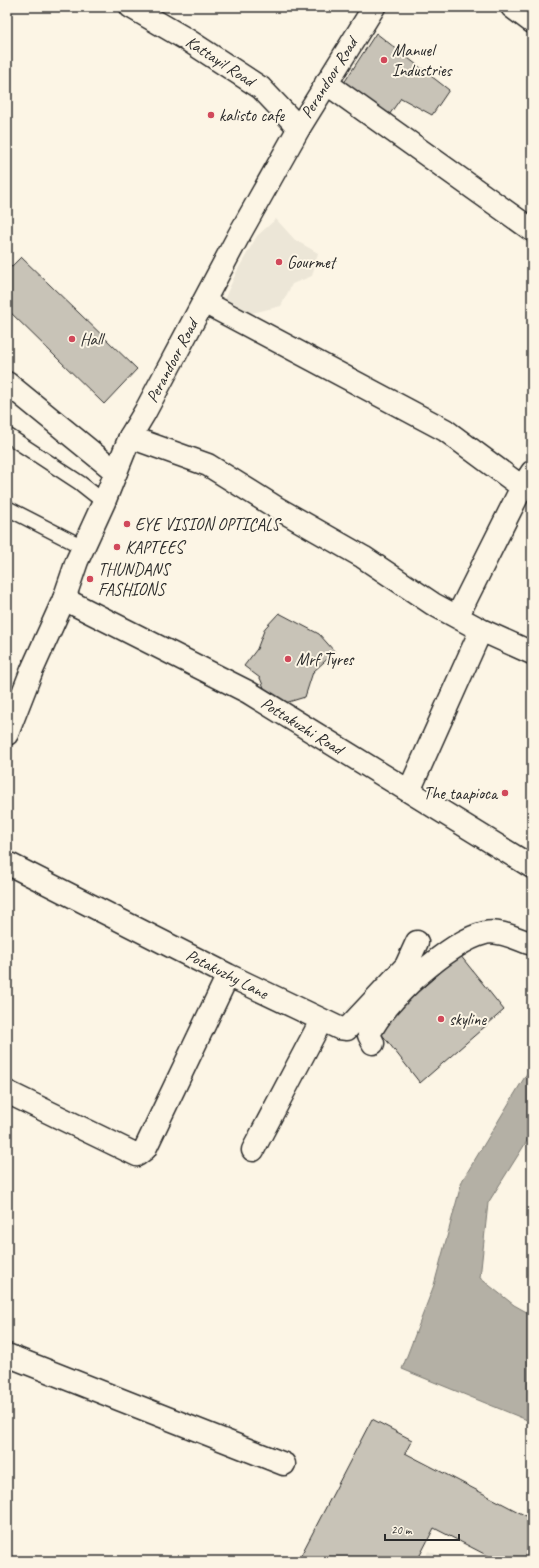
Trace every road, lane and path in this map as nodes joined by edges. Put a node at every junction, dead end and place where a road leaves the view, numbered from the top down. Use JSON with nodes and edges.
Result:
{"nodes":[{"id":1,"x":131,"y":7,"type":"edge"},
{"id":2,"x":374,"y":7,"type":"edge"},
{"id":3,"x":512,"y":7,"type":"edge"},
{"id":4,"x":532,"y":22,"type":"edge"},
{"id":5,"x":326,"y":83,"type":"junction"},
{"id":6,"x":299,"y":128,"type":"junction"},
{"id":7,"x":532,"y":230,"type":"edge"},
{"id":8,"x":204,"y":302,"type":"junction"},
{"id":9,"x":7,"y":383,"type":"edge"},
{"id":10,"x":7,"y":435,"type":"edge"},
{"id":11,"x":130,"y":437,"type":"junction"},
{"id":12,"x":116,"y":472,"type":"junction"},
{"id":13,"x":527,"y":480,"type":"edge"},
{"id":14,"x":104,"y":502,"type":"junction"},
{"id":15,"x":7,"y":508,"type":"edge"},
{"id":16,"x":83,"y":547,"type":"junction"},
{"id":17,"x":64,"y":599,"type":"junction"},
{"id":18,"x":458,"y":617,"type":"junction"},
{"id":19,"x":481,"y":630,"type":"junction"},
{"id":20,"x":532,"y":654,"type":"edge"},
{"id":21,"x":7,"y":734,"type":"edge"},
{"id":22,"x":409,"y":791,"type":"junction"},
{"id":23,"x":7,"y":864,"type":"edge"},
{"id":24,"x":532,"y":867,"type":"edge"},
{"id":25,"x":417,"y":942,"type":"dead end"},
{"id":26,"x":532,"y":944,"type":"edge"},
{"id":27,"x":228,"y":975,"type":"junction"},
{"id":28,"x":321,"y":1021,"type":"junction"},
{"id":29,"x":373,"y":1043,"type":"dead end"},
{"id":30,"x":7,"y":1092,"type":"edge"},
{"id":31,"x":253,"y":1150,"type":"dead end"},
{"id":32,"x":7,"y":1355,"type":"edge"},
{"id":33,"x":284,"y":1464,"type":"dead end"}],
"edges":[{"from":1,"to":6,"type":"street","name":"Kattayil Road"},
{"from":2,"to":5,"type":"street","name":"Perandoor Road"},
{"from":3,"to":4,"type":"street"},
{"from":5,"to":6,"type":"street","name":"Perandoor Road"},
{"from":5,"to":7,"type":"street"},
{"from":6,"to":8,"type":"street","name":"Perandoor Road"},
{"from":8,"to":11,"type":"street","name":"Perandoor Road"},
{"from":8,"to":13,"type":"street"},
{"from":9,"to":12,"type":"street"},
{"from":10,"to":14,"type":"lane"},
{"from":11,"to":12,"type":"street","name":"Perandoor Road"},
{"from":11,"to":18,"type":"street"},
{"from":12,"to":14,"type":"street","name":"Perandoor Road"},
{"from":13,"to":18,"type":"street"},
{"from":14,"to":16,"type":"street","name":"Perandoor Road"},
{"from":15,"to":16,"type":"lane"},
{"from":16,"to":17,"type":"street","name":"Perandoor Road"},
{"from":17,"to":21,"type":"street","name":"Perandoor Road"},
{"from":17,"to":22,"type":"street","name":"Pottakuzhi Road"},
{"from":18,"to":19,"type":"street"},
{"from":19,"to":20,"type":"street"},
{"from":19,"to":22,"type":"street"},
{"from":22,"to":24,"type":"street","name":"Pottakuzhi Road"},
{"from":23,"to":27,"type":"street","name":"Potakuzhy Lane"},
{"from":25,"to":28,"type":"street","name":"Potakuzhy Lane"},
{"from":26,"to":29,"type":"street"},
{"from":27,"to":28,"type":"street","name":"Potakuzhy Lane"},
{"from":27,"to":30,"type":"street"},
{"from":28,"to":31,"type":"street"},
{"from":32,"to":33,"type":"street"}]}
